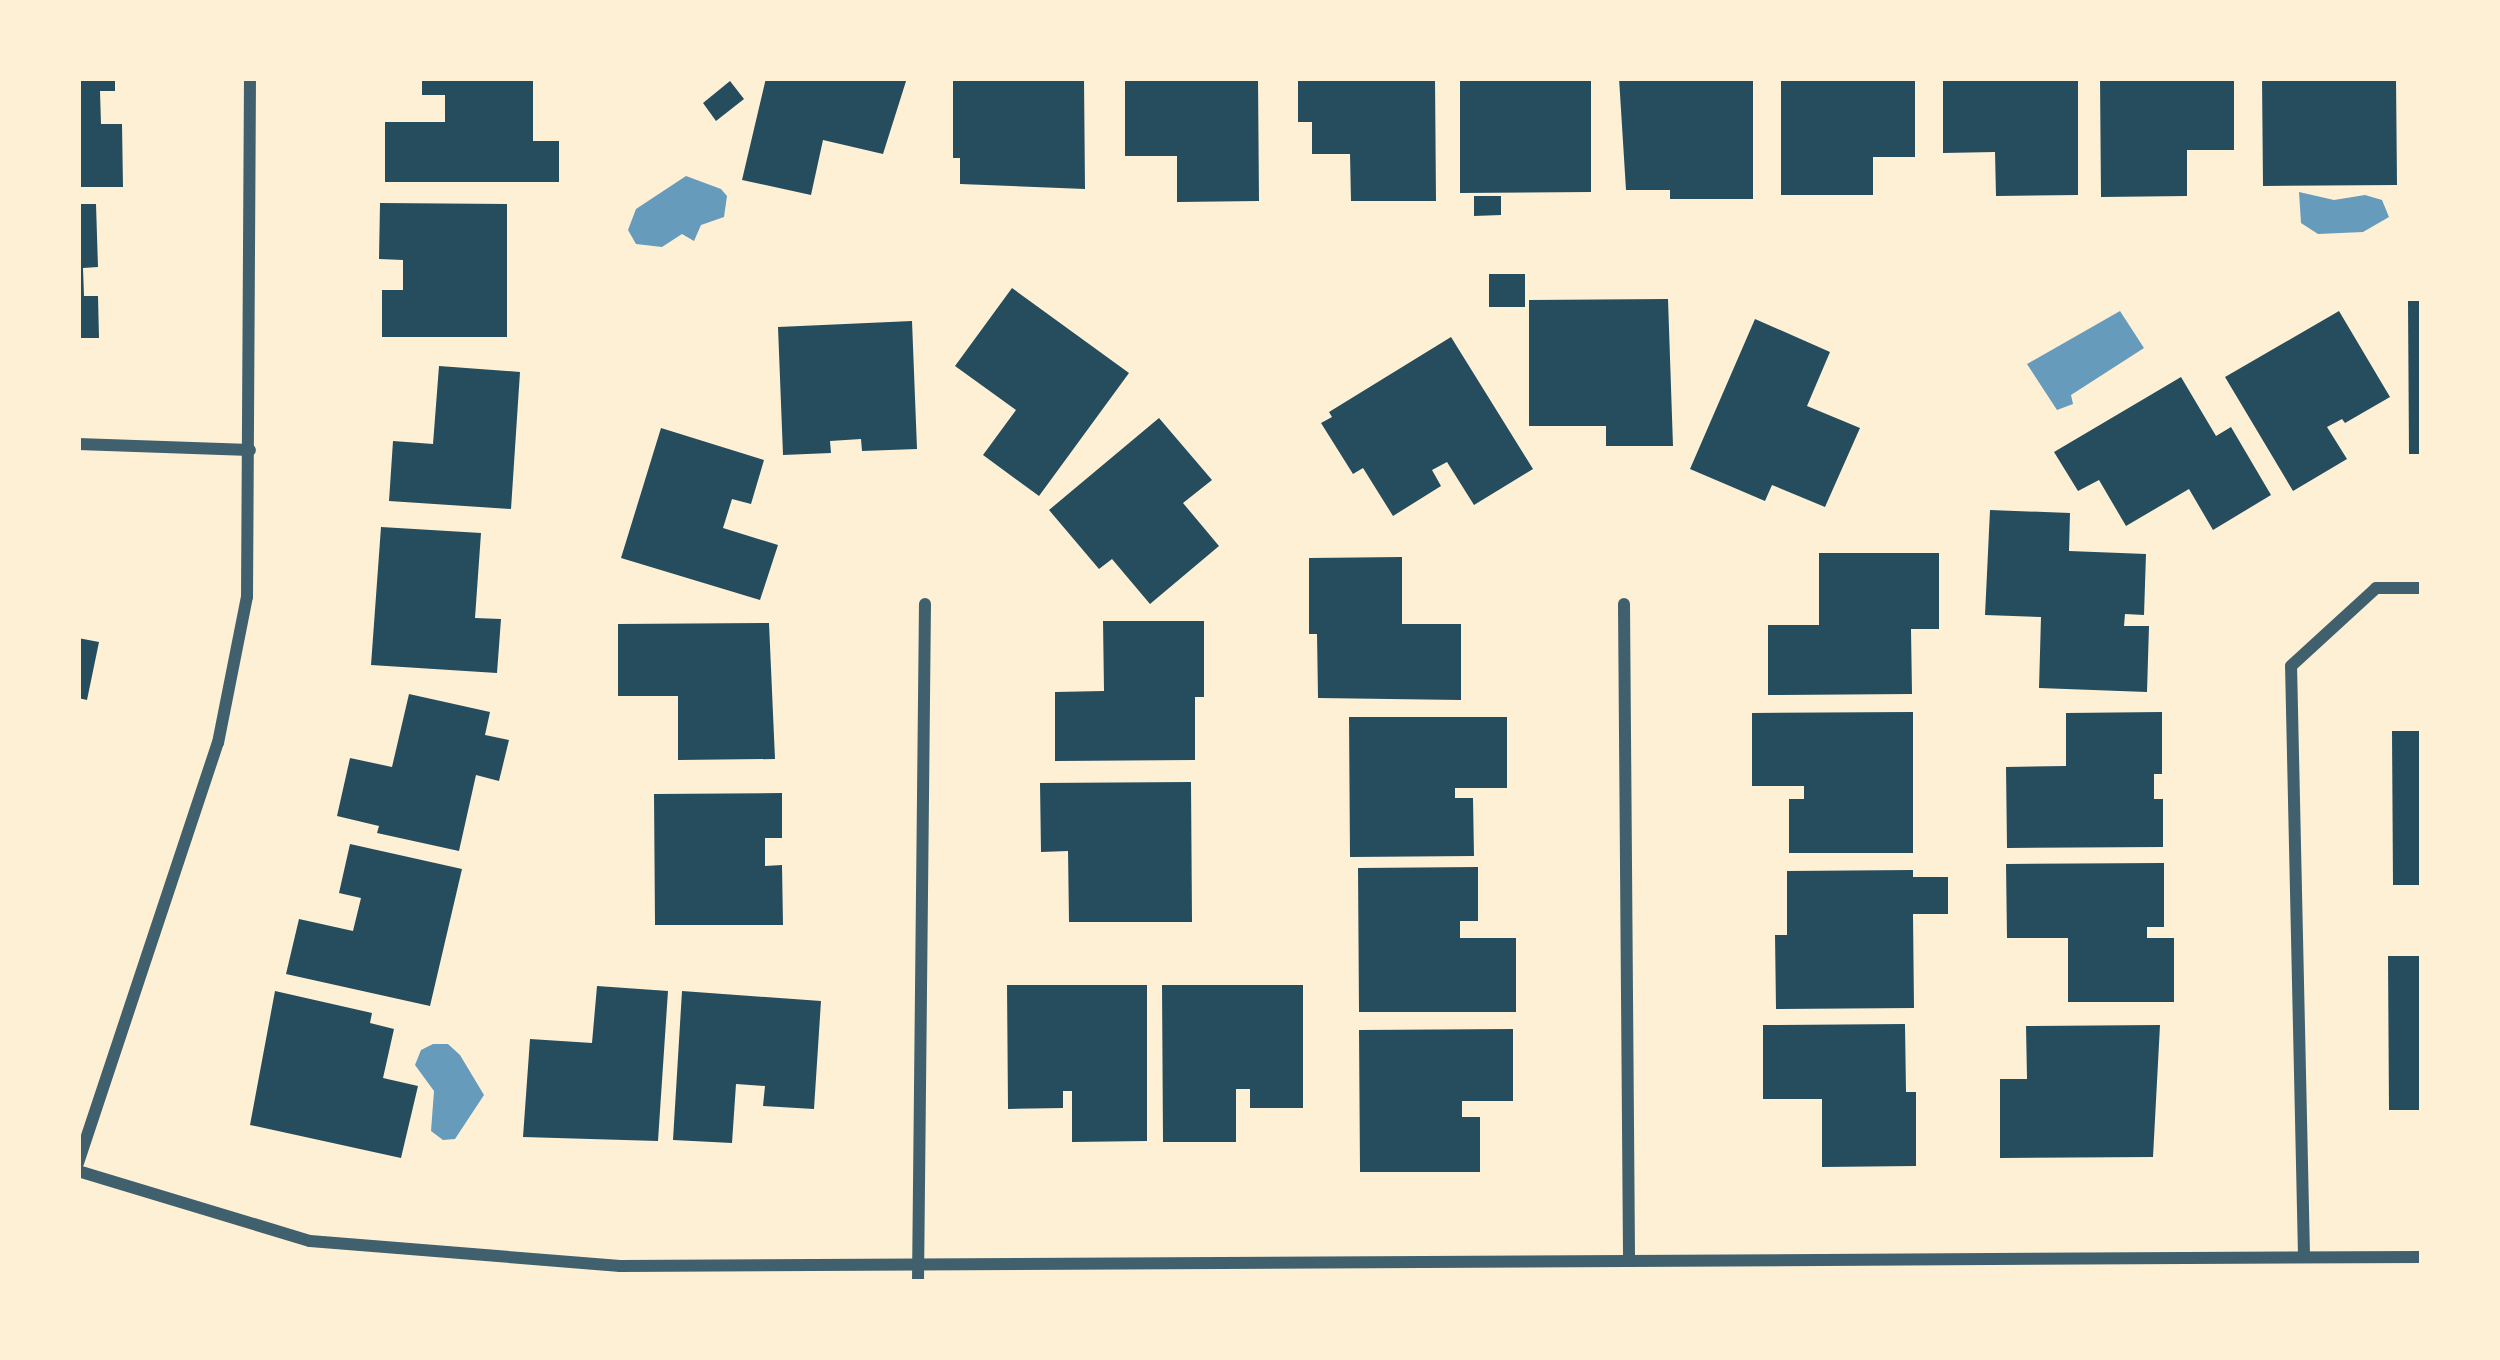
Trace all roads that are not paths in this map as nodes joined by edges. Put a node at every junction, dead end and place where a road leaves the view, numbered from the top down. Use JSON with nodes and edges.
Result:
{"nodes":[{"id":1,"x":250,"y":78,"type":"edge"},
{"id":2,"x":78,"y":445,"type":"edge"},
{"id":3,"x":250,"y":450,"type":"junction"},
{"id":4,"x":2422,"y":588,"type":"edge"},
{"id":5,"x":926,"y":604,"type":"dead end"},
{"id":6,"x":1624,"y":604,"type":"dead end"},
{"id":7,"x":78,"y":1167,"type":"edge"},
{"id":8,"x":2304,"y":1255,"type":"junction"},
{"id":9,"x":2422,"y":1257,"type":"edge"},
{"id":10,"x":1629,"y":1261,"type":"junction"},
{"id":11,"x":917,"y":1267,"type":"junction"},
{"id":12,"x":918,"y":1282,"type":"edge"}],
"edges":[{"from":1,"to":3,"type":"street"},
{"from":2,"to":3,"type":"street"},
{"from":3,"to":7,"type":"street"},
{"from":4,"to":8,"type":"street"},
{"from":5,"to":11,"type":"street"},
{"from":6,"to":10,"type":"street"},
{"from":7,"to":11,"type":"street"},
{"from":8,"to":9,"type":"street"},
{"from":8,"to":10,"type":"street"},
{"from":10,"to":11,"type":"street"},
{"from":11,"to":12,"type":"street"}]}
